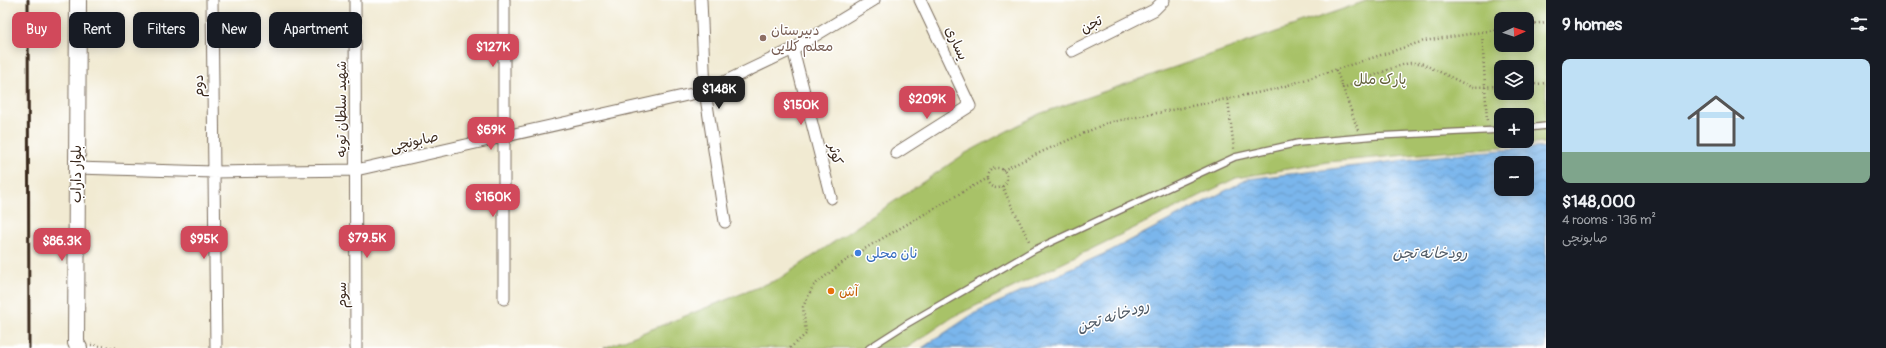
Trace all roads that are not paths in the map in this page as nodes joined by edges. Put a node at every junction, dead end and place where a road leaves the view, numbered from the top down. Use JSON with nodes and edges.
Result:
{"nodes":[{"id":1,"x":78,"y":0,"type":"edge"},
{"id":2,"x":212,"y":0,"type":"edge"},
{"id":3,"x":355,"y":0,"type":"edge"},
{"id":4,"x":504,"y":0,"type":"edge"},
{"id":5,"x":701,"y":0,"type":"edge"},
{"id":6,"x":874,"y":0,"type":"edge"},
{"id":7,"x":920,"y":0,"type":"edge"},
{"id":8,"x":1164,"y":0,"type":"edge"},
{"id":9,"x":793,"y":49,"type":"junction"},
{"id":10,"x":1072,"y":51,"type":"dead end"},
{"id":11,"x":705,"y":91,"type":"junction"},
{"id":12,"x":1546,"y":126,"type":"edge"},
{"id":13,"x":1534,"y":127,"type":"edge"},
{"id":14,"x":1494,"y":130,"type":"edge"},
{"id":15,"x":504,"y":136,"type":"junction"},
{"id":16,"x":896,"y":153,"type":"dead end"},
{"id":17,"x":76,"y":168,"type":"junction"},
{"id":18,"x":356,"y":170,"type":"junction"},
{"id":19,"x":214,"y":172,"type":"junction"},
{"id":20,"x":831,"y":198,"type":"dead end"},
{"id":21,"x":725,"y":222,"type":"dead end"},
{"id":22,"x":504,"y":299,"type":"dead end"},
{"id":23,"x":77,"y":346,"type":"edge"},
{"id":24,"x":216,"y":348,"type":"edge"},
{"id":25,"x":356,"y":348,"type":"edge"},
{"id":26,"x":869,"y":348,"type":"edge"}],
"edges":[{"from":1,"to":17,"type":"main road","name":"بلوار داراب"},
{"from":2,"to":19,"type":"street","name":"دوم"},
{"from":3,"to":18,"type":"street","name":"شهید سلطان تویه"},
{"from":4,"to":15,"type":"street"},
{"from":5,"to":11,"type":"street"},
{"from":6,"to":9,"type":"street","name":"صابونچی"},
{"from":7,"to":16,"type":"street","name":"یساری"},
{"from":8,"to":10,"type":"street","name":"تجن"},
{"from":9,"to":11,"type":"street","name":"صابونچی"},
{"from":9,"to":20,"type":"street","name":"کوثر"},
{"from":11,"to":15,"type":"street","name":"صابونچی"},
{"from":11,"to":21,"type":"street"},
{"from":12,"to":13,"type":"lane"},
{"from":14,"to":26,"type":"lane"},
{"from":15,"to":18,"type":"street","name":"صابونچی"},
{"from":15,"to":22,"type":"street"},
{"from":17,"to":19,"type":"street","name":"صابونچی"},
{"from":17,"to":23,"type":"main road","name":"بلوار داراب"},
{"from":18,"to":19,"type":"street","name":"صابونچی"},
{"from":18,"to":25,"type":"street","name":"سوم"},
{"from":19,"to":24,"type":"street","name":"دوم"}]}
